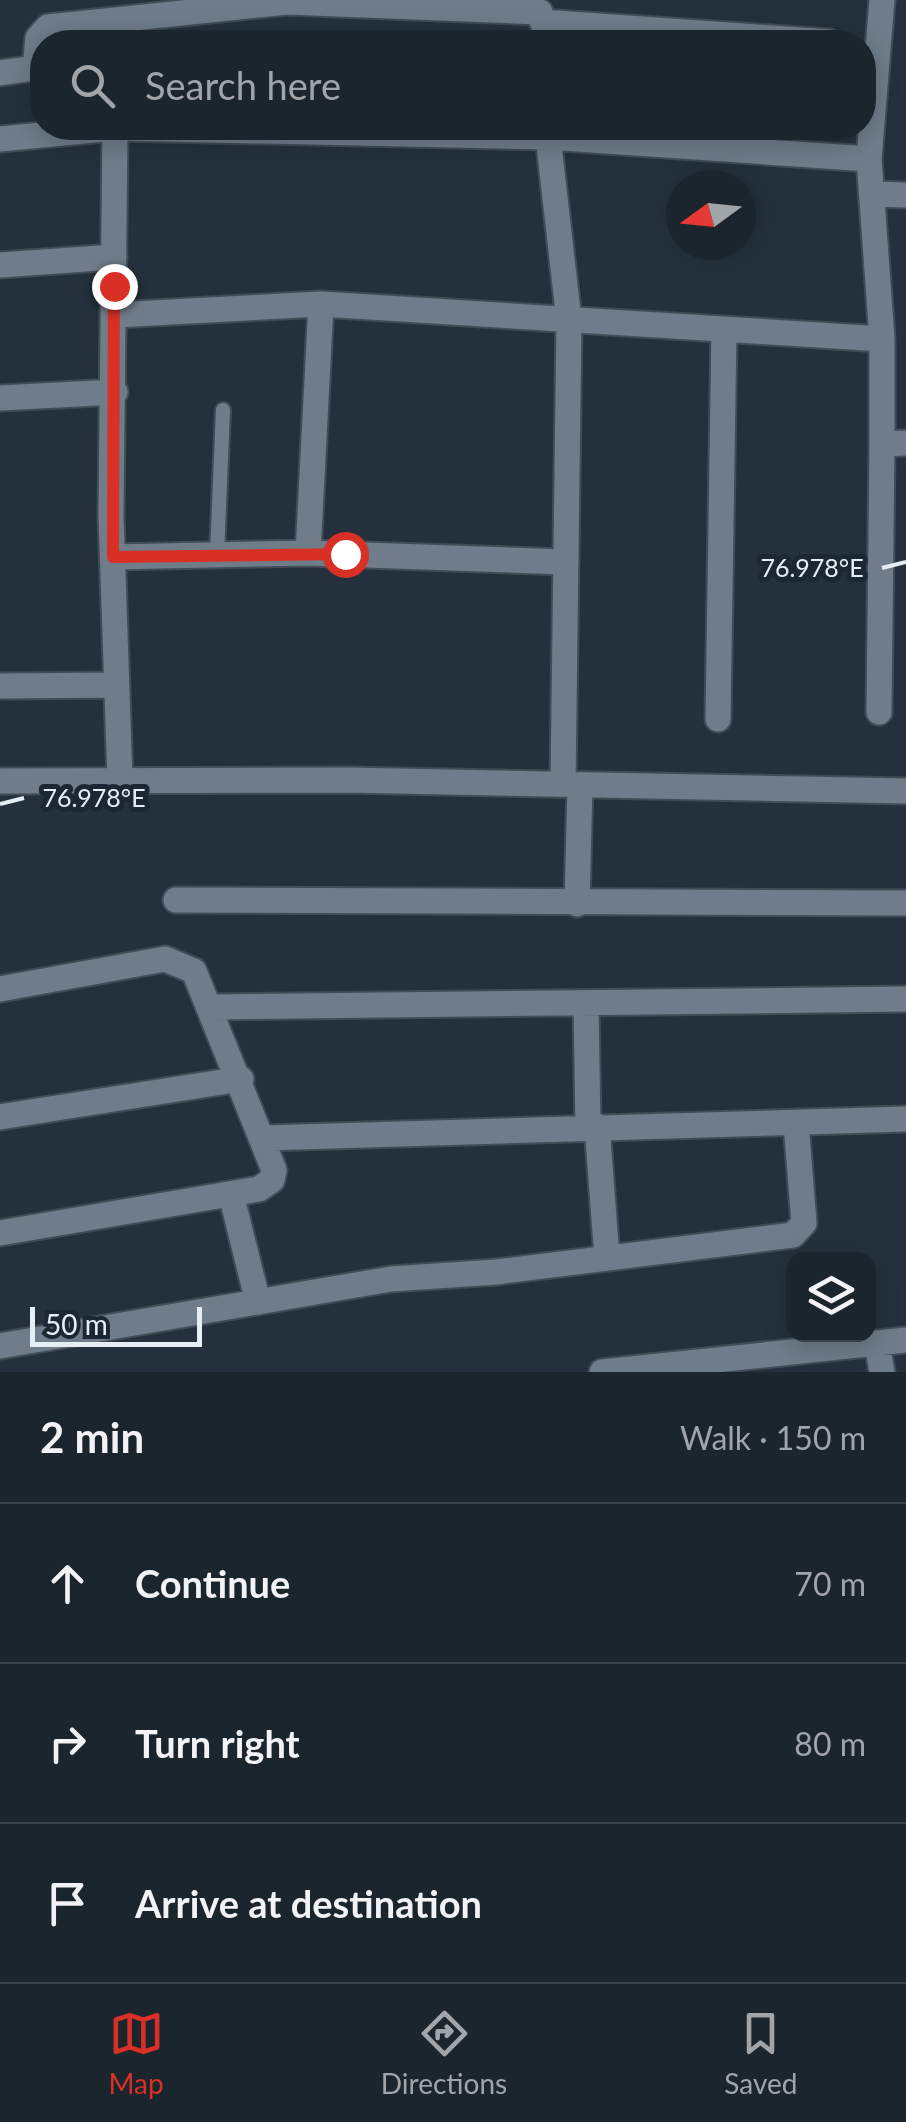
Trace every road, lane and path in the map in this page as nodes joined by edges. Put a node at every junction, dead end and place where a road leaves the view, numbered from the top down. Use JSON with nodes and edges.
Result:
{"nodes":[{"id":1,"x":882,"y":0,"type":"edge"},
{"id":2,"x":541,"y":19,"type":"edge"},
{"id":3,"x":42,"y":30,"type":"edge"},
{"id":4,"x":679,"y":30,"type":"edge"},
{"id":5,"x":875,"y":30,"type":"edge"},
{"id":6,"x":30,"y":69,"type":"edge"},
{"id":7,"x":0,"y":73,"type":"edge"},
{"id":8,"x":30,"y":137,"type":"edge"},
{"id":9,"x":0,"y":140,"type":"edge"},
{"id":10,"x":115,"y":140,"type":"edge"},
{"id":11,"x":549,"y":140,"type":"edge"},
{"id":12,"x":643,"y":140,"type":"edge"},
{"id":13,"x":869,"y":140,"type":"edge"},
{"id":14,"x":869,"y":159,"type":"junction"},
{"id":15,"x":873,"y":194,"type":"junction"},
{"id":16,"x":906,"y":195,"type":"edge"},
{"id":17,"x":114,"y":256,"type":"junction"},
{"id":18,"x":0,"y":265,"type":"edge"},
{"id":19,"x":321,"y":304,"type":"junction"},
{"id":20,"x":114,"y":315,"type":"junction"},
{"id":21,"x":569,"y":320,"type":"junction"},
{"id":22,"x":724,"y":330,"type":"junction"},
{"id":23,"x":882,"y":339,"type":"junction"},
{"id":24,"x":114,"y":392,"type":"junction"},
{"id":25,"x":0,"y":398,"type":"edge"},
{"id":26,"x":223,"y":410,"type":"dead end"},
{"id":27,"x":894,"y":444,"type":"edge"},
{"id":28,"x":308,"y":553,"type":"junction"},
{"id":29,"x":217,"y":555,"type":"junction"},
{"id":30,"x":113,"y":557,"type":"junction"},
{"id":31,"x":566,"y":562,"type":"junction"},
{"id":32,"x":117,"y":684,"type":"junction"},
{"id":33,"x":0,"y":686,"type":"edge"},
{"id":34,"x":879,"y":712,"type":"dead end"},
{"id":35,"x":718,"y":719,"type":"dead end"},
{"id":36,"x":0,"y":781,"type":"edge"},
{"id":37,"x":120,"y":781,"type":"junction"},
{"id":38,"x":572,"y":784,"type":"junction"},
{"id":39,"x":906,"y":791,"type":"edge"},
{"id":40,"x":176,"y":900,"type":"dead end"},
{"id":41,"x":906,"y":903,"type":"edge"},
{"id":42,"x":576,"y":904,"type":"junction"},
{"id":43,"x":0,"y":989,"type":"edge"},
{"id":44,"x":906,"y":998,"type":"edge"},
{"id":45,"x":586,"y":1004,"type":"junction"},
{"id":46,"x":212,"y":1007,"type":"junction"},
{"id":47,"x":241,"y":1079,"type":"junction"},
{"id":48,"x":0,"y":1118,"type":"edge"},
{"id":49,"x":906,"y":1118,"type":"edge"},
{"id":50,"x":796,"y":1123,"type":"junction"},
{"id":51,"x":593,"y":1126,"type":"junction"},
{"id":52,"x":264,"y":1138,"type":"junction"},
{"id":53,"x":231,"y":1194,"type":"junction"},
{"id":54,"x":0,"y":1233,"type":"edge"},
{"id":55,"x":606,"y":1258,"type":"junction"},
{"id":56,"x":258,"y":1302,"type":"junction"},
{"id":57,"x":906,"y":1340,"type":"edge"},
{"id":58,"x":878,"y":1344,"type":"junction"},
{"id":59,"x":0,"y":1346,"type":"edge"},
{"id":60,"x":703,"y":1367,"type":"edge"},
{"id":61,"x":602,"y":1372,"type":"edge"},
{"id":62,"x":882,"y":1372,"type":"edge"}],
"edges":[{"from":1,"to":5,"type":"street"},
{"from":2,"to":3,"type":"street"},
{"from":2,"to":4,"type":"street"},
{"from":6,"to":7,"type":"street"},
{"from":8,"to":9,"type":"street"},
{"from":10,"to":17,"type":"street"},
{"from":11,"to":21,"type":"street"},
{"from":12,"to":14,"type":"street"},
{"from":13,"to":14,"type":"street"},
{"from":14,"to":15,"type":"street"},
{"from":15,"to":16,"type":"street"},
{"from":15,"to":23,"type":"street"},
{"from":17,"to":18,"type":"street"},
{"from":17,"to":20,"type":"street"},
{"from":19,"to":20,"type":"street"},
{"from":19,"to":21,"type":"street"},
{"from":19,"to":28,"type":"street"},
{"from":20,"to":24,"type":"street"},
{"from":21,"to":22,"type":"street"},
{"from":21,"to":31,"type":"street"},
{"from":22,"to":23,"type":"street"},
{"from":22,"to":35,"type":"street"},
{"from":23,"to":27,"type":"street"},
{"from":24,"to":25,"type":"street"},
{"from":24,"to":30,"type":"street"},
{"from":26,"to":29,"type":"lane"},
{"from":27,"to":34,"type":"street"},
{"from":28,"to":29,"type":"street"},
{"from":28,"to":31,"type":"street"},
{"from":29,"to":30,"type":"street"},
{"from":30,"to":32,"type":"street"},
{"from":31,"to":38,"type":"street"},
{"from":32,"to":33,"type":"street"},
{"from":32,"to":37,"type":"street"},
{"from":36,"to":37,"type":"street"},
{"from":37,"to":38,"type":"street"},
{"from":38,"to":39,"type":"street"},
{"from":38,"to":42,"type":"street"},
{"from":40,"to":42,"type":"street"},
{"from":41,"to":42,"type":"street"},
{"from":43,"to":46,"type":"street"},
{"from":44,"to":45,"type":"street"},
{"from":45,"to":46,"type":"street"},
{"from":45,"to":51,"type":"street"},
{"from":46,"to":47,"type":"street"},
{"from":47,"to":48,"type":"street"},
{"from":47,"to":52,"type":"street"},
{"from":49,"to":50,"type":"street"},
{"from":50,"to":51,"type":"street"},
{"from":50,"to":55,"type":"street"},
{"from":51,"to":52,"type":"street"},
{"from":51,"to":55,"type":"street"},
{"from":52,"to":53,"type":"street"},
{"from":53,"to":54,"type":"street"},
{"from":53,"to":56,"type":"street"},
{"from":55,"to":56,"type":"street"},
{"from":56,"to":59,"type":"street"},
{"from":57,"to":58,"type":"street"},
{"from":58,"to":60,"type":"street"},
{"from":58,"to":62,"type":"street"},
{"from":60,"to":61,"type":"street"}]}
